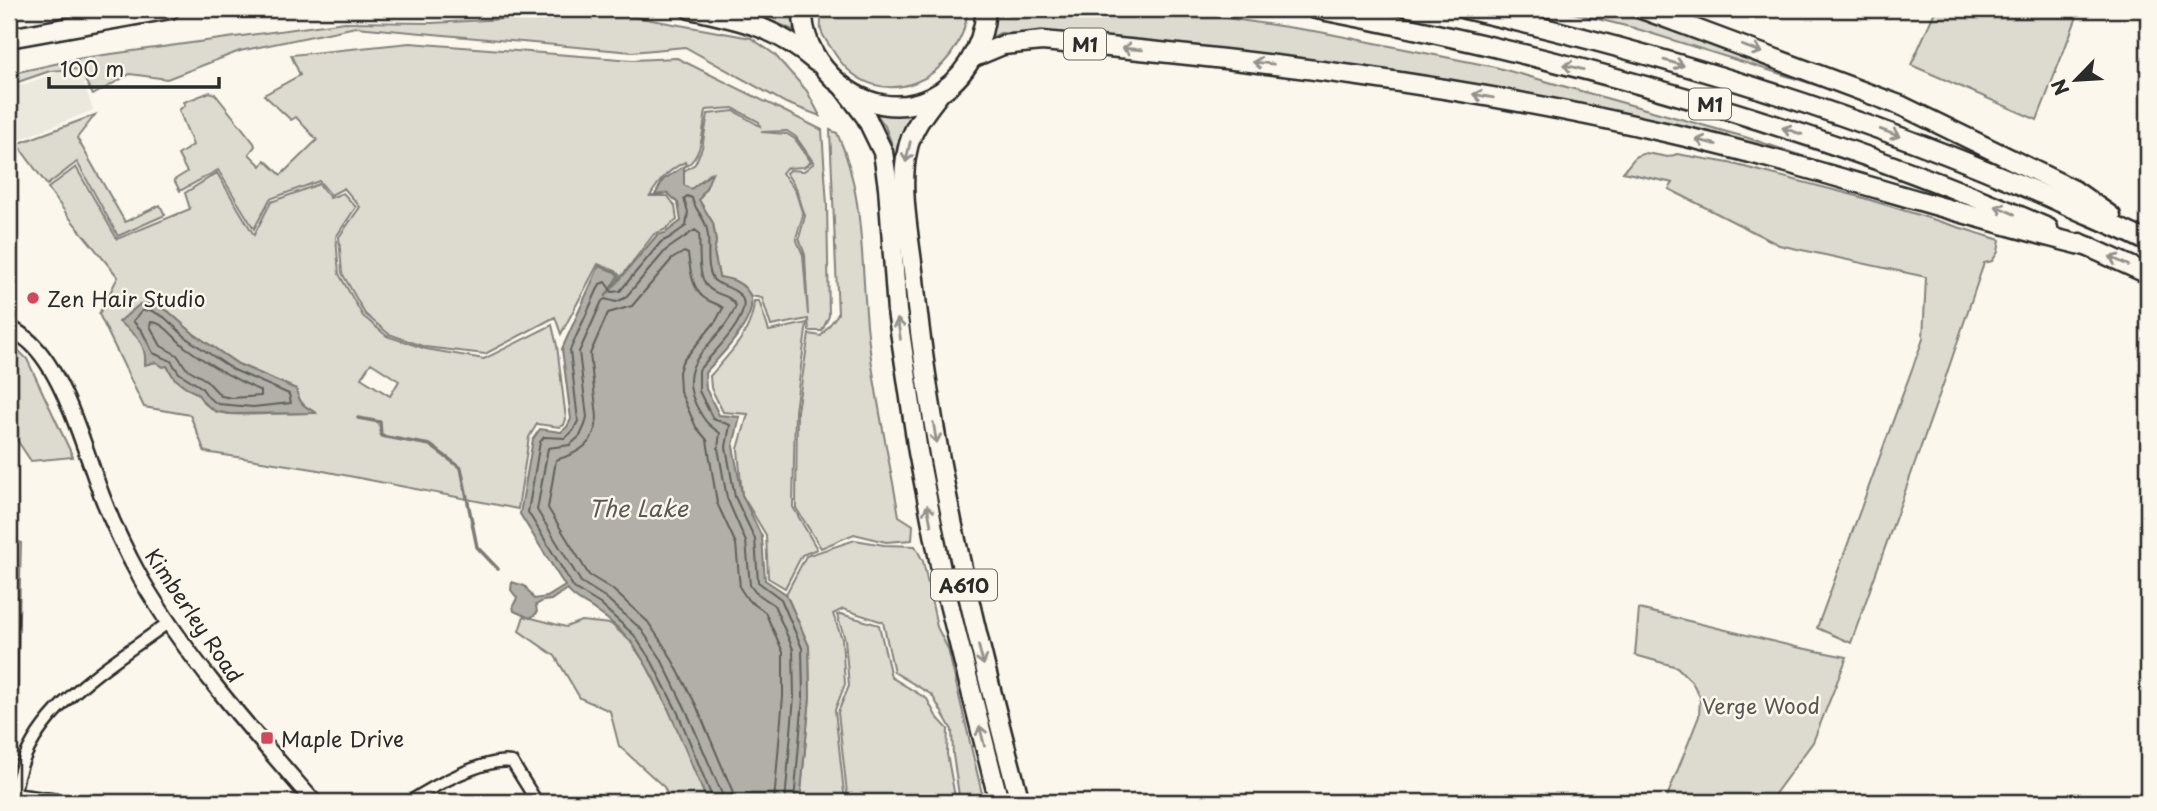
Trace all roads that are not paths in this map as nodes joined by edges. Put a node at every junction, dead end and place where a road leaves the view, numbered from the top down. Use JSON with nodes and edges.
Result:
{"nodes":[{"id":1,"x":170,"y":9,"type":"edge"},
{"id":2,"x":690,"y":9,"type":"edge"},
{"id":3,"x":803,"y":9,"type":"edge"},
{"id":4,"x":986,"y":9,"type":"edge"},
{"id":5,"x":1316,"y":9,"type":"edge"},
{"id":6,"x":1465,"y":9,"type":"edge"},
{"id":7,"x":1642,"y":9,"type":"edge"},
{"id":8,"x":9,"y":38,"type":"edge"},
{"id":9,"x":972,"y":58,"type":"junction"},
{"id":10,"x":824,"y":68,"type":"junction"},
{"id":11,"x":844,"y":88,"type":"junction"},
{"id":12,"x":940,"y":93,"type":"junction"},
{"id":13,"x":2146,"y":240,"type":"edge"},
{"id":14,"x":2090,"y":247,"type":"junction"},
{"id":15,"x":2148,"y":274,"type":"edge"},
{"id":16,"x":9,"y":327,"type":"edge"},
{"id":17,"x":169,"y":622,"type":"junction"},
{"id":18,"x":14,"y":798,"type":"edge"},
{"id":19,"x":73,"y":802,"type":"edge"},
{"id":20,"x":314,"y":802,"type":"edge"},
{"id":21,"x":409,"y":802,"type":"edge"},
{"id":22,"x":537,"y":802,"type":"edge"},
{"id":23,"x":999,"y":802,"type":"edge"},
{"id":24,"x":1020,"y":802,"type":"edge"}],
"edges":[{"from":1,"to":8,"type":"highway"},
{"from":2,"to":10,"type":"highway"},
{"from":3,"to":10,"type":"highway"},
{"from":4,"to":9,"type":"highway"},
{"from":14,"to":5,"type":"highway","number":"M1","one_way":true},
{"from":6,"to":13,"type":"highway","number":"M1","one_way":true},
{"from":7,"to":13,"type":"highway","one_way":true},
{"from":9,"to":12,"type":"highway"},
{"from":14,"to":9,"type":"highway","number":"M1","one_way":true},
{"from":10,"to":11,"type":"highway"},
{"from":11,"to":12,"type":"highway"},
{"from":23,"to":11,"type":"highway","number":"A610","one_way":true},
{"from":12,"to":24,"type":"highway","number":"A610","one_way":true},
{"from":15,"to":14,"type":"highway","number":"M1","one_way":true},
{"from":16,"to":17,"type":"street","name":"Kimberley Road"},
{"from":17,"to":18,"type":"street"},
{"from":17,"to":20,"type":"street","name":"Kimberley Road"},
{"from":18,"to":19,"type":"street"},
{"from":21,"to":22,"type":"street"}]}
